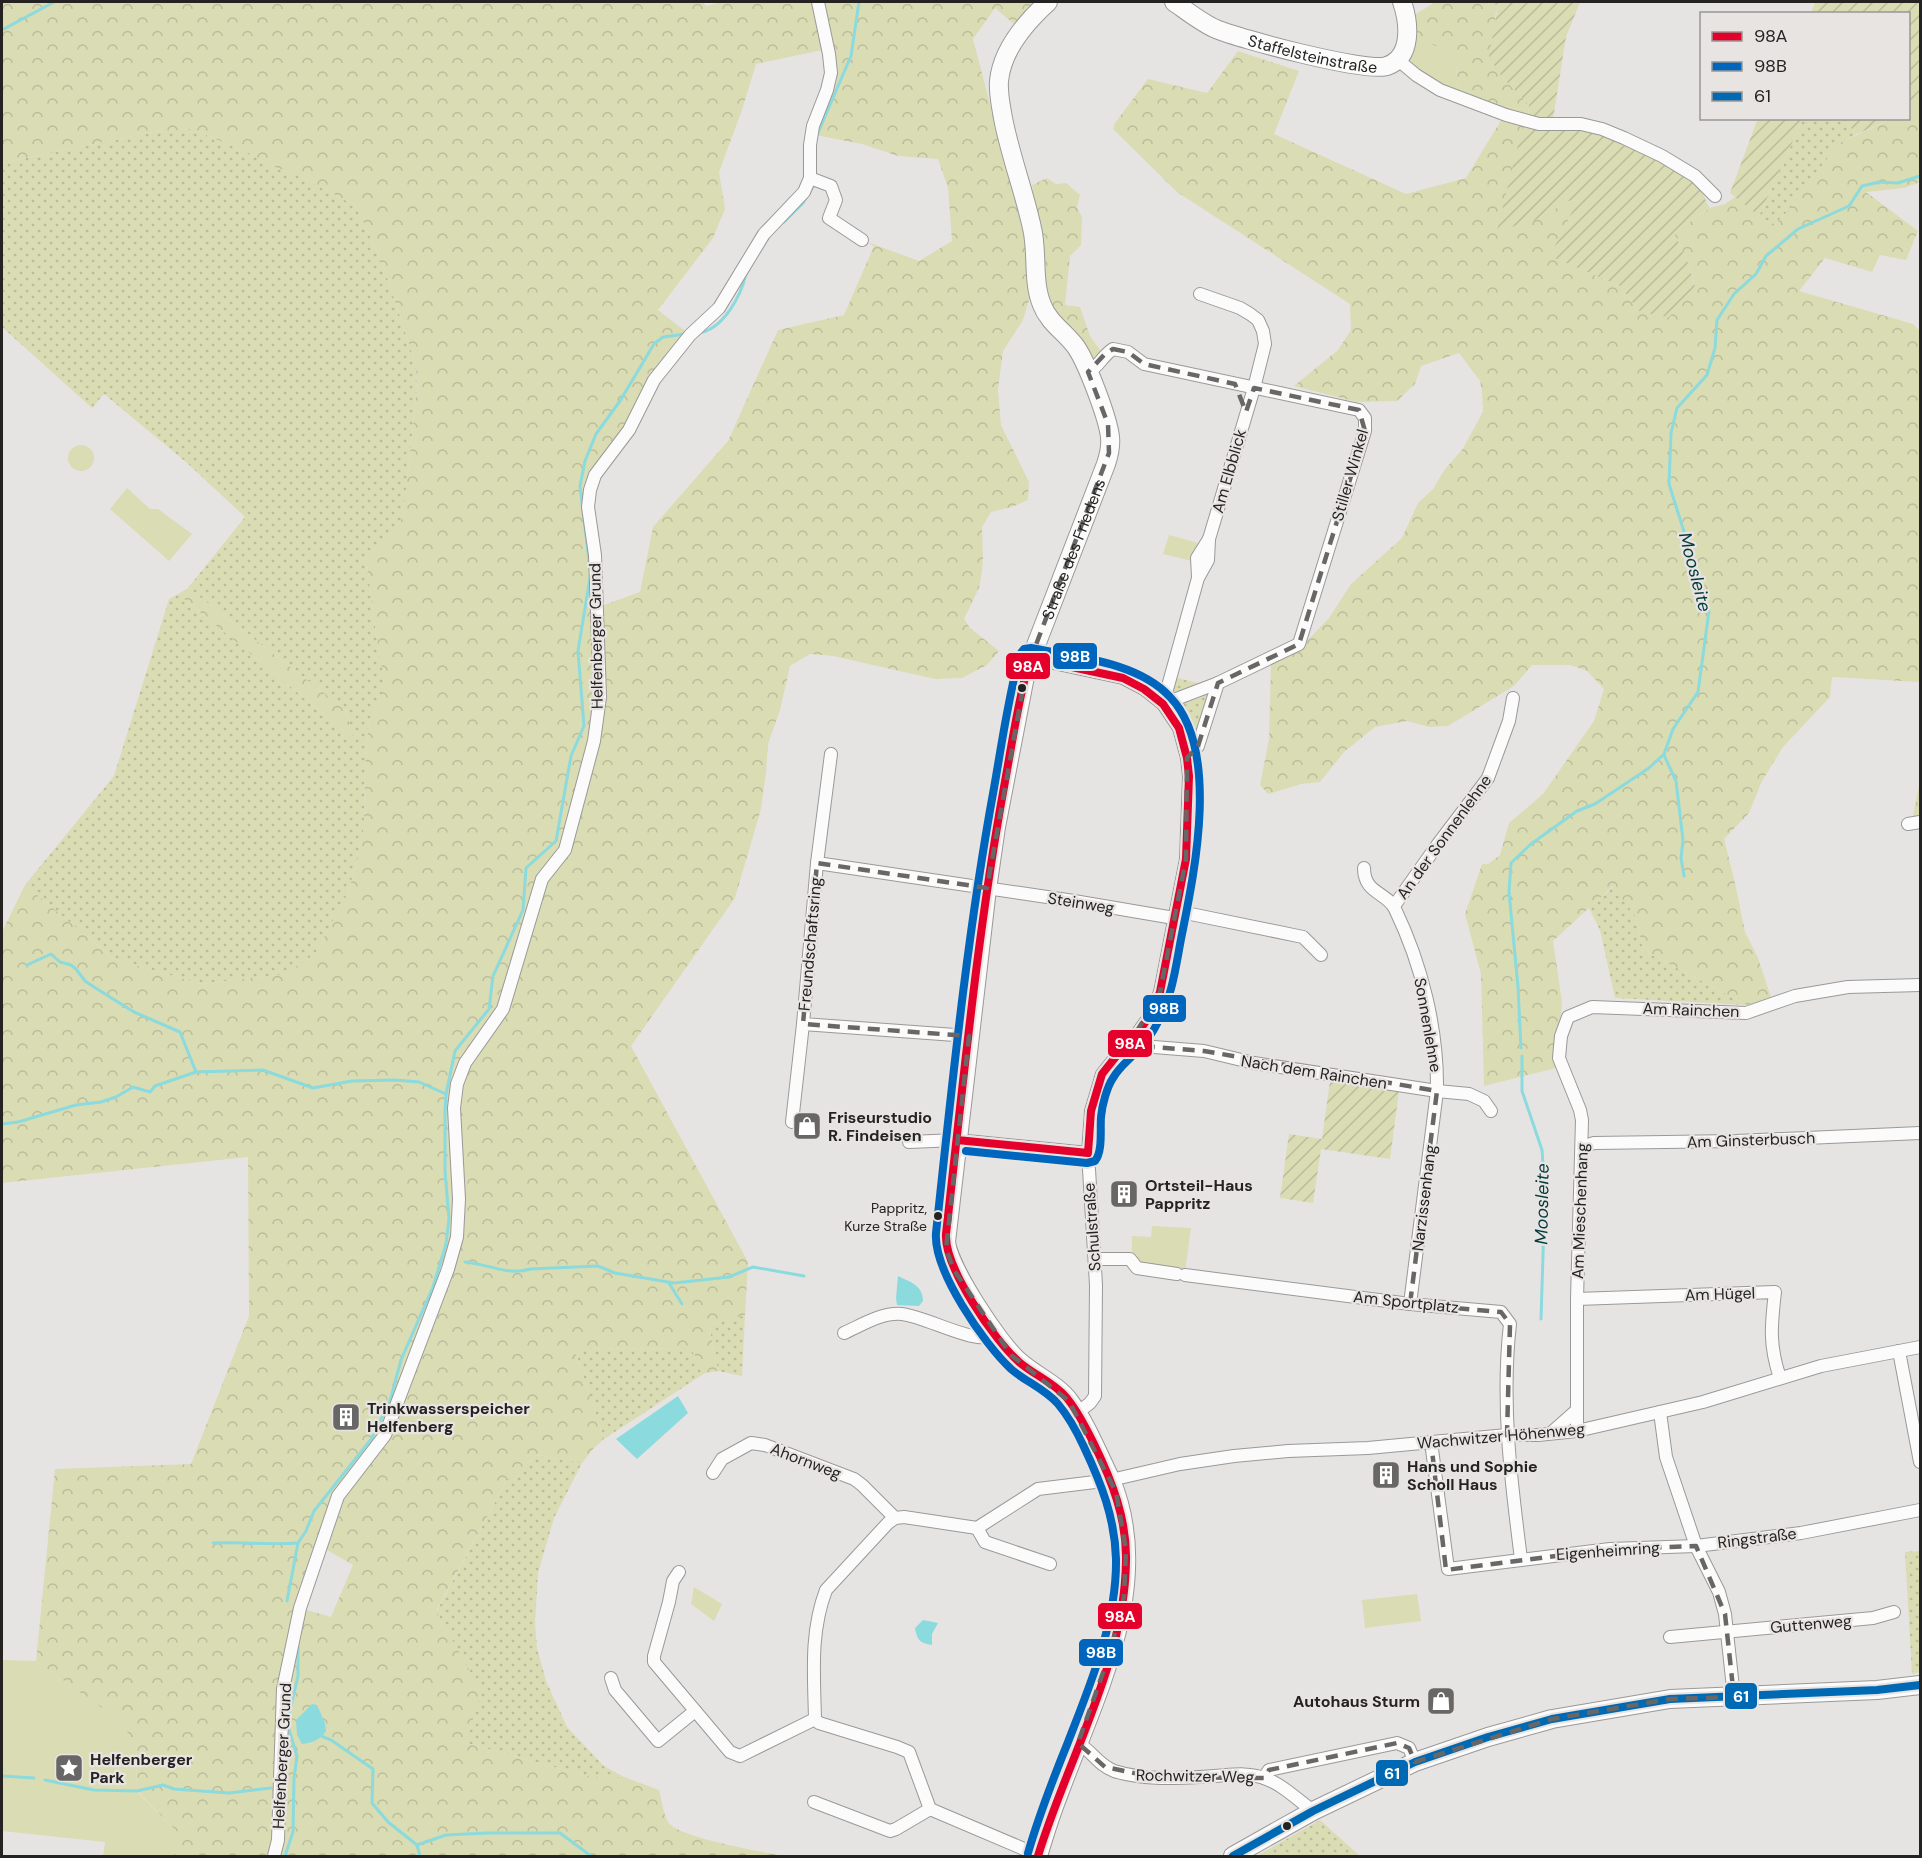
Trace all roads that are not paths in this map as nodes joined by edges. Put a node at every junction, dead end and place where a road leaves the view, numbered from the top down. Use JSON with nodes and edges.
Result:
{"nodes":[{"id":1,"x":818,"y":2,"type":"edge"},
{"id":2,"x":1048,"y":2,"type":"edge"},
{"id":3,"x":1174,"y":2,"type":"edge"},
{"id":4,"x":1402,"y":2,"type":"edge"},
{"id":5,"x":1397,"y":59,"type":"junction"},
{"id":6,"x":810,"y":178,"type":"junction"},
{"id":7,"x":1715,"y":196,"type":"dead end"},
{"id":8,"x":862,"y":240,"type":"dead end"},
{"id":9,"x":1200,"y":294,"type":"dead end"},
{"id":10,"x":1088,"y":372,"type":"junction"},
{"id":11,"x":1235,"y":384,"type":"junction"},
{"id":12,"x":1254,"y":388,"type":"junction"},
{"id":13,"x":1249,"y":403,"type":"junction"},
{"id":14,"x":1030,"y":658,"type":"junction"},
{"id":15,"x":1218,"y":683,"type":"junction"},
{"id":16,"x":1513,"y":698,"type":"dead end"},
{"id":17,"x":1163,"y":704,"type":"junction"},
{"id":18,"x":831,"y":754,"type":"dead end"},
{"id":19,"x":1187,"y":758,"type":"junction"},
{"id":20,"x":817,"y":863,"type":"junction"},
{"id":21,"x":1364,"y":868,"type":"dead end"},
{"id":22,"x":987,"y":889,"type":"junction"},
{"id":23,"x":1394,"y":906,"type":"junction"},
{"id":24,"x":1175,"y":915,"type":"junction"},
{"id":25,"x":1322,"y":955,"type":"dead end"},
{"id":26,"x":1920,"y":985,"type":"edge"},
{"id":27,"x":1568,"y":1017,"type":"joint"},
{"id":28,"x":803,"y":1024,"type":"junction"},
{"id":29,"x":969,"y":1036,"type":"junction"},
{"id":30,"x":1129,"y":1045,"type":"junction"},
{"id":31,"x":1437,"y":1091,"type":"junction"},
{"id":32,"x":1491,"y":1111,"type":"dead end"},
{"id":33,"x":792,"y":1122,"type":"dead end"},
{"id":34,"x":1920,"y":1132,"type":"edge"},
{"id":35,"x":957,"y":1140,"type":"junction"},
{"id":36,"x":909,"y":1142,"type":"dead end"},
{"id":37,"x":1582,"y":1147,"type":"junction"},
{"id":38,"x":1088,"y":1153,"type":"junction"},
{"id":39,"x":1095,"y":1258,"type":"junction"},
{"id":40,"x":1577,"y":1299,"type":"junction"},
{"id":41,"x":1410,"y":1304,"type":"junction"},
{"id":42,"x":844,"y":1333,"type":"dead end"},
{"id":43,"x":997,"y":1335,"type":"junction"},
{"id":44,"x":1920,"y":1347,"type":"edge"},
{"id":45,"x":1899,"y":1351,"type":"junction"},
{"id":46,"x":1780,"y":1378,"type":"junction"},
{"id":47,"x":1577,"y":1410,"type":"junction"},
{"id":48,"x":1660,"y":1412,"type":"junction"},
{"id":49,"x":1077,"y":1413,"type":"junction"},
{"id":50,"x":1577,"y":1431,"type":"junction"},
{"id":51,"x":1551,"y":1433,"type":"junction"},
{"id":52,"x":1507,"y":1435,"type":"junction"},
{"id":53,"x":1431,"y":1442,"type":"junction"},
{"id":54,"x":1920,"y":1461,"type":"edge"},
{"id":55,"x":713,"y":1473,"type":"dead end"},
{"id":56,"x":1111,"y":1480,"type":"junction"},
{"id":57,"x":1920,"y":1510,"type":"edge"},
{"id":58,"x":895,"y":1518,"type":"junction"},
{"id":59,"x":977,"y":1528,"type":"junction"},
{"id":60,"x":1696,"y":1546,"type":"junction"},
{"id":61,"x":1521,"y":1559,"type":"junction"},
{"id":62,"x":1050,"y":1564,"type":"dead end"},
{"id":63,"x":679,"y":1572,"type":"dead end"},
{"id":64,"x":1894,"y":1612,"type":"dead end"},
{"id":65,"x":1728,"y":1632,"type":"junction"},
{"id":66,"x":1670,"y":1637,"type":"dead end"},
{"id":67,"x":611,"y":1678,"type":"dead end"},
{"id":68,"x":1920,"y":1685,"type":"edge"},
{"id":69,"x":1734,"y":1696,"type":"junction"},
{"id":70,"x":695,"y":1711,"type":"junction"},
{"id":71,"x":815,"y":1719,"type":"junction"},
{"id":72,"x":1078,"y":1743,"type":"junction"},
{"id":73,"x":1415,"y":1762,"type":"junction"},
{"id":74,"x":1264,"y":1778,"type":"junction"},
{"id":75,"x":814,"y":1802,"type":"dead end"},
{"id":76,"x":930,"y":1809,"type":"junction"},
{"id":77,"x":1313,"y":1811,"type":"junction"},
{"id":78,"x":1038,"y":1856,"type":"edge"},
{"id":79,"x":274,"y":1857,"type":"edge"},
{"id":80,"x":1233,"y":1857,"type":"edge"}],
"edges":[{"from":1,"to":6,"type":"street"},
{"from":2,"to":10,"type":"street","name":"Straße des Friedens"},
{"from":3,"to":5,"type":"street","name":"Staffelsteinstraße"},
{"from":4,"to":5,"type":"street","name":"Staffelsteinstraße"},
{"from":5,"to":7,"type":"street"},
{"from":6,"to":8,"type":"street"},
{"from":6,"to":79,"type":"street","name":"Helfenberger Grund"},
{"from":9,"to":12,"type":"street","name":"Am Elbblick"},
{"from":10,"to":11,"type":"street"},
{"from":10,"to":14,"type":"street","name":"Straße des Friedens"},
{"from":11,"to":12,"type":"street"},
{"from":11,"to":13,"type":"street"},
{"from":12,"to":13,"type":"street","name":"Am Elbblick"},
{"from":12,"to":15,"type":"street","name":"Stiller Winkel"},
{"from":13,"to":17,"type":"street","name":"Am Elbblick"},
{"from":14,"to":17,"type":"street","name":"Schulstraße"},
{"from":14,"to":22,"type":"street","name":"Straße des Friedens"},
{"from":15,"to":17,"type":"street"},
{"from":15,"to":19,"type":"street"},
{"from":16,"to":23,"type":"street","name":"An der Sonnenlehne"},
{"from":17,"to":19,"type":"street","name":"Schulstraße"},
{"from":18,"to":20,"type":"street","name":"Freundschaftsring"},
{"from":19,"to":24,"type":"street","name":"Schulstraße"},
{"from":20,"to":22,"type":"street","name":"Freundschaftsring"},
{"from":20,"to":28,"type":"street","name":"Freundschaftsring"},
{"from":21,"to":23,"type":"street","name":"Sonnenlehne"},
{"from":22,"to":24,"type":"street","name":"Steinweg"},
{"from":22,"to":29,"type":"street","name":"Straße des Friedens"},
{"from":23,"to":31,"type":"street","name":"Sonnenlehne"},
{"from":24,"to":25,"type":"street"},
{"from":24,"to":30,"type":"street","name":"Schulstraße"},
{"from":26,"to":27,"type":"street","name":"Am Rainchen"},
{"from":27,"to":37,"type":"street","name":"Am Mieschenhang"},
{"from":28,"to":29,"type":"street","name":"Freundschaftsring"},
{"from":28,"to":33,"type":"street","name":"Freundschaftsring"},
{"from":29,"to":35,"type":"street","name":"Straße des Friedens"},
{"from":30,"to":31,"type":"street","name":"Nach dem Rainchen"},
{"from":30,"to":38,"type":"street","name":"Schulstraße"},
{"from":31,"to":32,"type":"street","name":"Nach dem Rainchen"},
{"from":31,"to":41,"type":"street","name":"Narzissenhang"},
{"from":34,"to":37,"type":"street","name":"Am Ginsterbusch"},
{"from":35,"to":36,"type":"street"},
{"from":35,"to":38,"type":"street"},
{"from":35,"to":43,"type":"street","name":"Straße des Friedens"},
{"from":37,"to":40,"type":"street","name":"Am Mieschenhang"},
{"from":38,"to":39,"type":"street","name":"Schulstraße"},
{"from":39,"to":41,"type":"street","name":"Am Sportplatz"},
{"from":39,"to":49,"type":"street","name":"Schulstraße"},
{"from":40,"to":46,"type":"street","name":"Am Hügel"},
{"from":40,"to":47,"type":"street","name":"Am Mieschenhang"},
{"from":41,"to":52,"type":"street","name":"Am Sportplatz"},
{"from":42,"to":43,"type":"street"},
{"from":43,"to":49,"type":"street","name":"Straße des Friedens"},
{"from":44,"to":45,"type":"street","name":"Wachwitzer Höhenweg"},
{"from":45,"to":46,"type":"street","name":"Wachwitzer Höhenweg"},
{"from":45,"to":54,"type":"street"},
{"from":46,"to":48,"type":"street","name":"Wachwitzer Höhenweg"},
{"from":47,"to":50,"type":"street","name":"Am Mieschenhang"},
{"from":47,"to":51,"type":"street"},
{"from":48,"to":50,"type":"street","name":"Wachwitzer Höhenweg"},
{"from":48,"to":60,"type":"street","name":"Ringstraße"},
{"from":49,"to":56,"type":"street","name":"Straße des Friedens"},
{"from":50,"to":51,"type":"street","name":"Wachwitzer Höhenweg"},
{"from":51,"to":52,"type":"street","name":"Wachwitzer Höhenweg"},
{"from":52,"to":53,"type":"street","name":"Wachwitzer Höhenweg"},
{"from":52,"to":61,"type":"street"},
{"from":53,"to":56,"type":"street","name":"Wachwitzer Höhenweg"},
{"from":53,"to":61,"type":"street","name":"Eigenheimring"},
{"from":55,"to":58,"type":"street","name":"Ahornweg"},
{"from":56,"to":59,"type":"street","name":"Wachwitzer Höhenweg"},
{"from":56,"to":72,"type":"street","name":"Straße des Friedens"},
{"from":57,"to":60,"type":"street","name":"Ringstraße"},
{"from":58,"to":59,"type":"street"},
{"from":58,"to":71,"type":"street"},
{"from":59,"to":62,"type":"street"},
{"from":60,"to":61,"type":"street","name":"Eigenheimring"},
{"from":60,"to":65,"type":"street"},
{"from":63,"to":70,"type":"street"},
{"from":64,"to":65,"type":"street","name":"Guttenweg"},
{"from":65,"to":66,"type":"street","name":"Guttenweg"},
{"from":65,"to":69,"type":"street"},
{"from":67,"to":70,"type":"street"},
{"from":68,"to":69,"type":"street"},
{"from":69,"to":73,"type":"street"},
{"from":70,"to":71,"type":"street"},
{"from":71,"to":76,"type":"street"},
{"from":72,"to":74,"type":"street","name":"Rochwitzer Weg"},
{"from":72,"to":78,"type":"street","name":"Straße des Friedens"},
{"from":73,"to":74,"type":"street"},
{"from":73,"to":77,"type":"street"},
{"from":74,"to":77,"type":"street","name":"Rochwitzer Weg"},
{"from":75,"to":76,"type":"street"},
{"from":76,"to":78,"type":"street"},
{"from":77,"to":80,"type":"street"}]}
